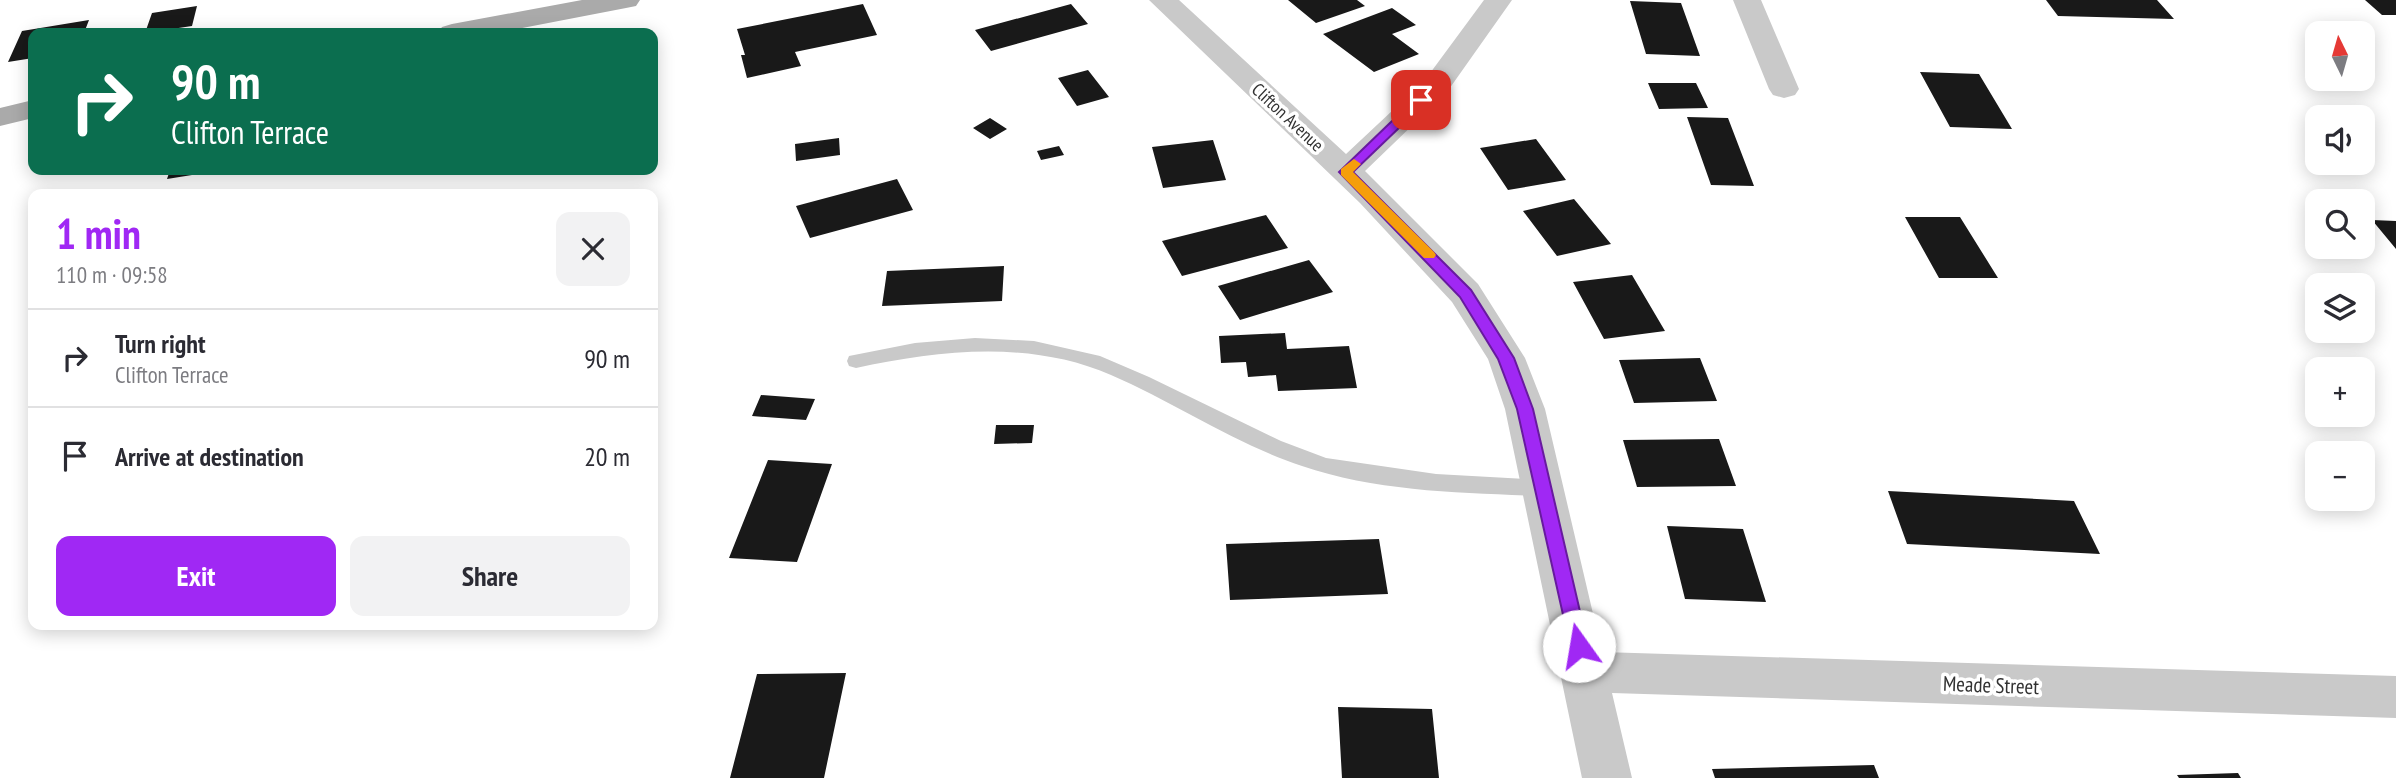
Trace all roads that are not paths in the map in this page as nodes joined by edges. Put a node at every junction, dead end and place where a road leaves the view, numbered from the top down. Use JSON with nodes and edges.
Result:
{"nodes":[{"id":1,"x":626,"y":0,"type":"edge"},
{"id":2,"x":1163,"y":0,"type":"edge"},
{"id":3,"x":1498,"y":0,"type":"edge"},
{"id":4,"x":1747,"y":0,"type":"edge"},
{"id":5,"x":478,"y":28,"type":"edge"},
{"id":6,"x":1784,"y":89,"type":"dead end"},
{"id":7,"x":28,"y":111,"type":"edge"},
{"id":8,"x":0,"y":117,"type":"edge"},
{"id":9,"x":1346,"y":172,"type":"junction"},
{"id":10,"x":856,"y":361,"type":"dead end"},
{"id":11,"x":1543,"y":488,"type":"junction"},
{"id":12,"x":1585,"y":673,"type":"junction"},
{"id":13,"x":2396,"y":697,"type":"edge"},
{"id":14,"x":1607,"y":778,"type":"edge"}],
"edges":[{"from":1,"to":5,"type":"main road"},
{"from":2,"to":9,"type":"street","name":"Clifton Avenue"},
{"from":3,"to":9,"type":"street"},
{"from":4,"to":6,"type":"street"},
{"from":7,"to":8,"type":"main road"},
{"from":9,"to":11,"type":"street","name":"Clifton Avenue"},
{"from":10,"to":11,"type":"lane"},
{"from":11,"to":12,"type":"street","name":"Clifton Avenue"},
{"from":12,"to":13,"type":"street","name":"Meade Street"},
{"from":12,"to":14,"type":"street","name":"Clifton Avenue"}]}
